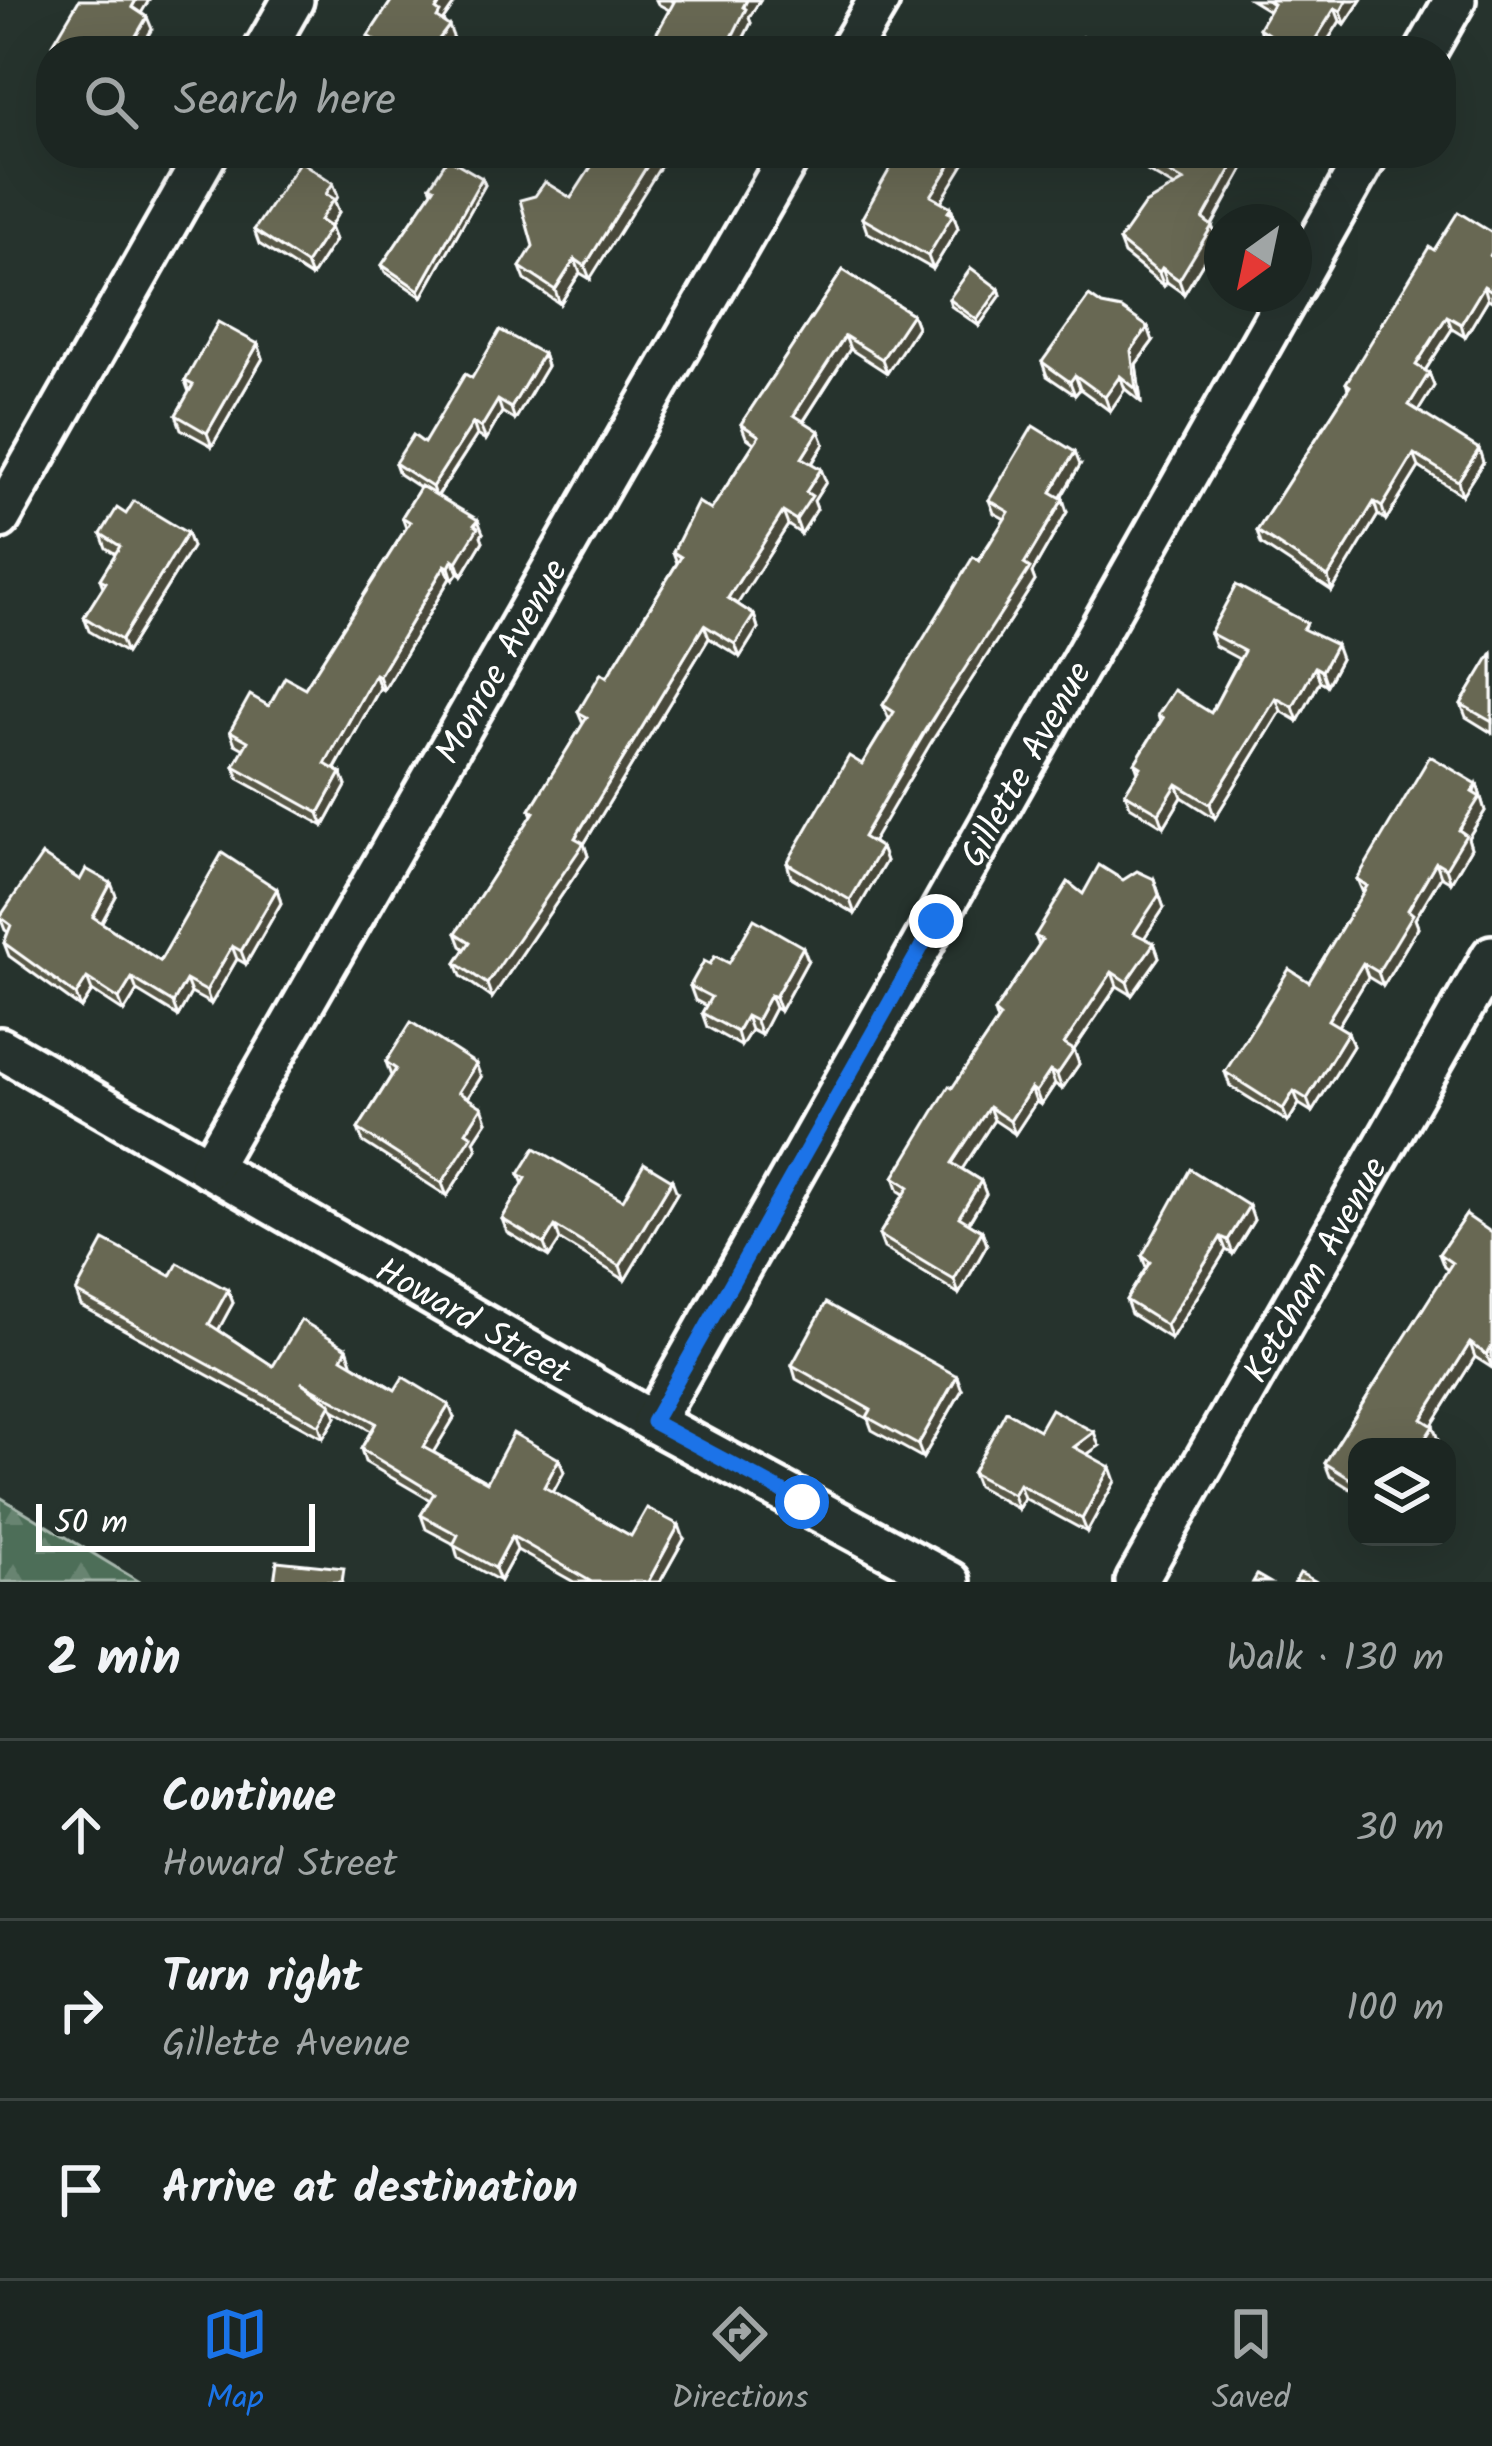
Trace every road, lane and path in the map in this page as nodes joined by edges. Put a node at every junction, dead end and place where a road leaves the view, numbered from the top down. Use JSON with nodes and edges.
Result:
{"nodes":[{"id":1,"x":293,"y":0,"type":"edge"},
{"id":2,"x":879,"y":0,"type":"edge"},
{"id":3,"x":1455,"y":0,"type":"edge"},
{"id":4,"x":273,"y":36,"type":"edge"},
{"id":5,"x":859,"y":36,"type":"edge"},
{"id":6,"x":1435,"y":36,"type":"edge"},
{"id":7,"x":198,"y":168,"type":"edge"},
{"id":8,"x":782,"y":168,"type":"edge"},
{"id":9,"x":1360,"y":168,"type":"edge"},
{"id":10,"x":1312,"y":253,"type":"edge"},
{"id":11,"x":1279,"y":312,"type":"edge"},
{"id":12,"x":0,"y":518,"type":"edge"},
{"id":13,"x":1492,"y":956,"type":"edge"},
{"id":14,"x":0,"y":1048,"type":"edge"},
{"id":15,"x":209,"y":1168,"type":"junction"},
{"id":16,"x":653,"y":1422,"type":"junction"},
{"id":17,"x":950,"y":1582,"type":"edge"},
{"id":18,"x":1136,"y":1582,"type":"edge"}],
"edges":[{"from":1,"to":4,"type":"street"},
{"from":2,"to":5,"type":"street"},
{"from":3,"to":6,"type":"street"},
{"from":7,"to":12,"type":"street"},
{"from":8,"to":15,"type":"street","name":"Monroe Avenue"},
{"from":9,"to":10,"type":"street"},
{"from":11,"to":16,"type":"street","name":"Gillette Avenue"},
{"from":13,"to":18,"type":"street","name":"Ketcham Avenue"},
{"from":14,"to":15,"type":"street","name":"Howard Street"},
{"from":15,"to":16,"type":"street","name":"Howard Street"},
{"from":16,"to":17,"type":"street","name":"Howard Street"}]}
